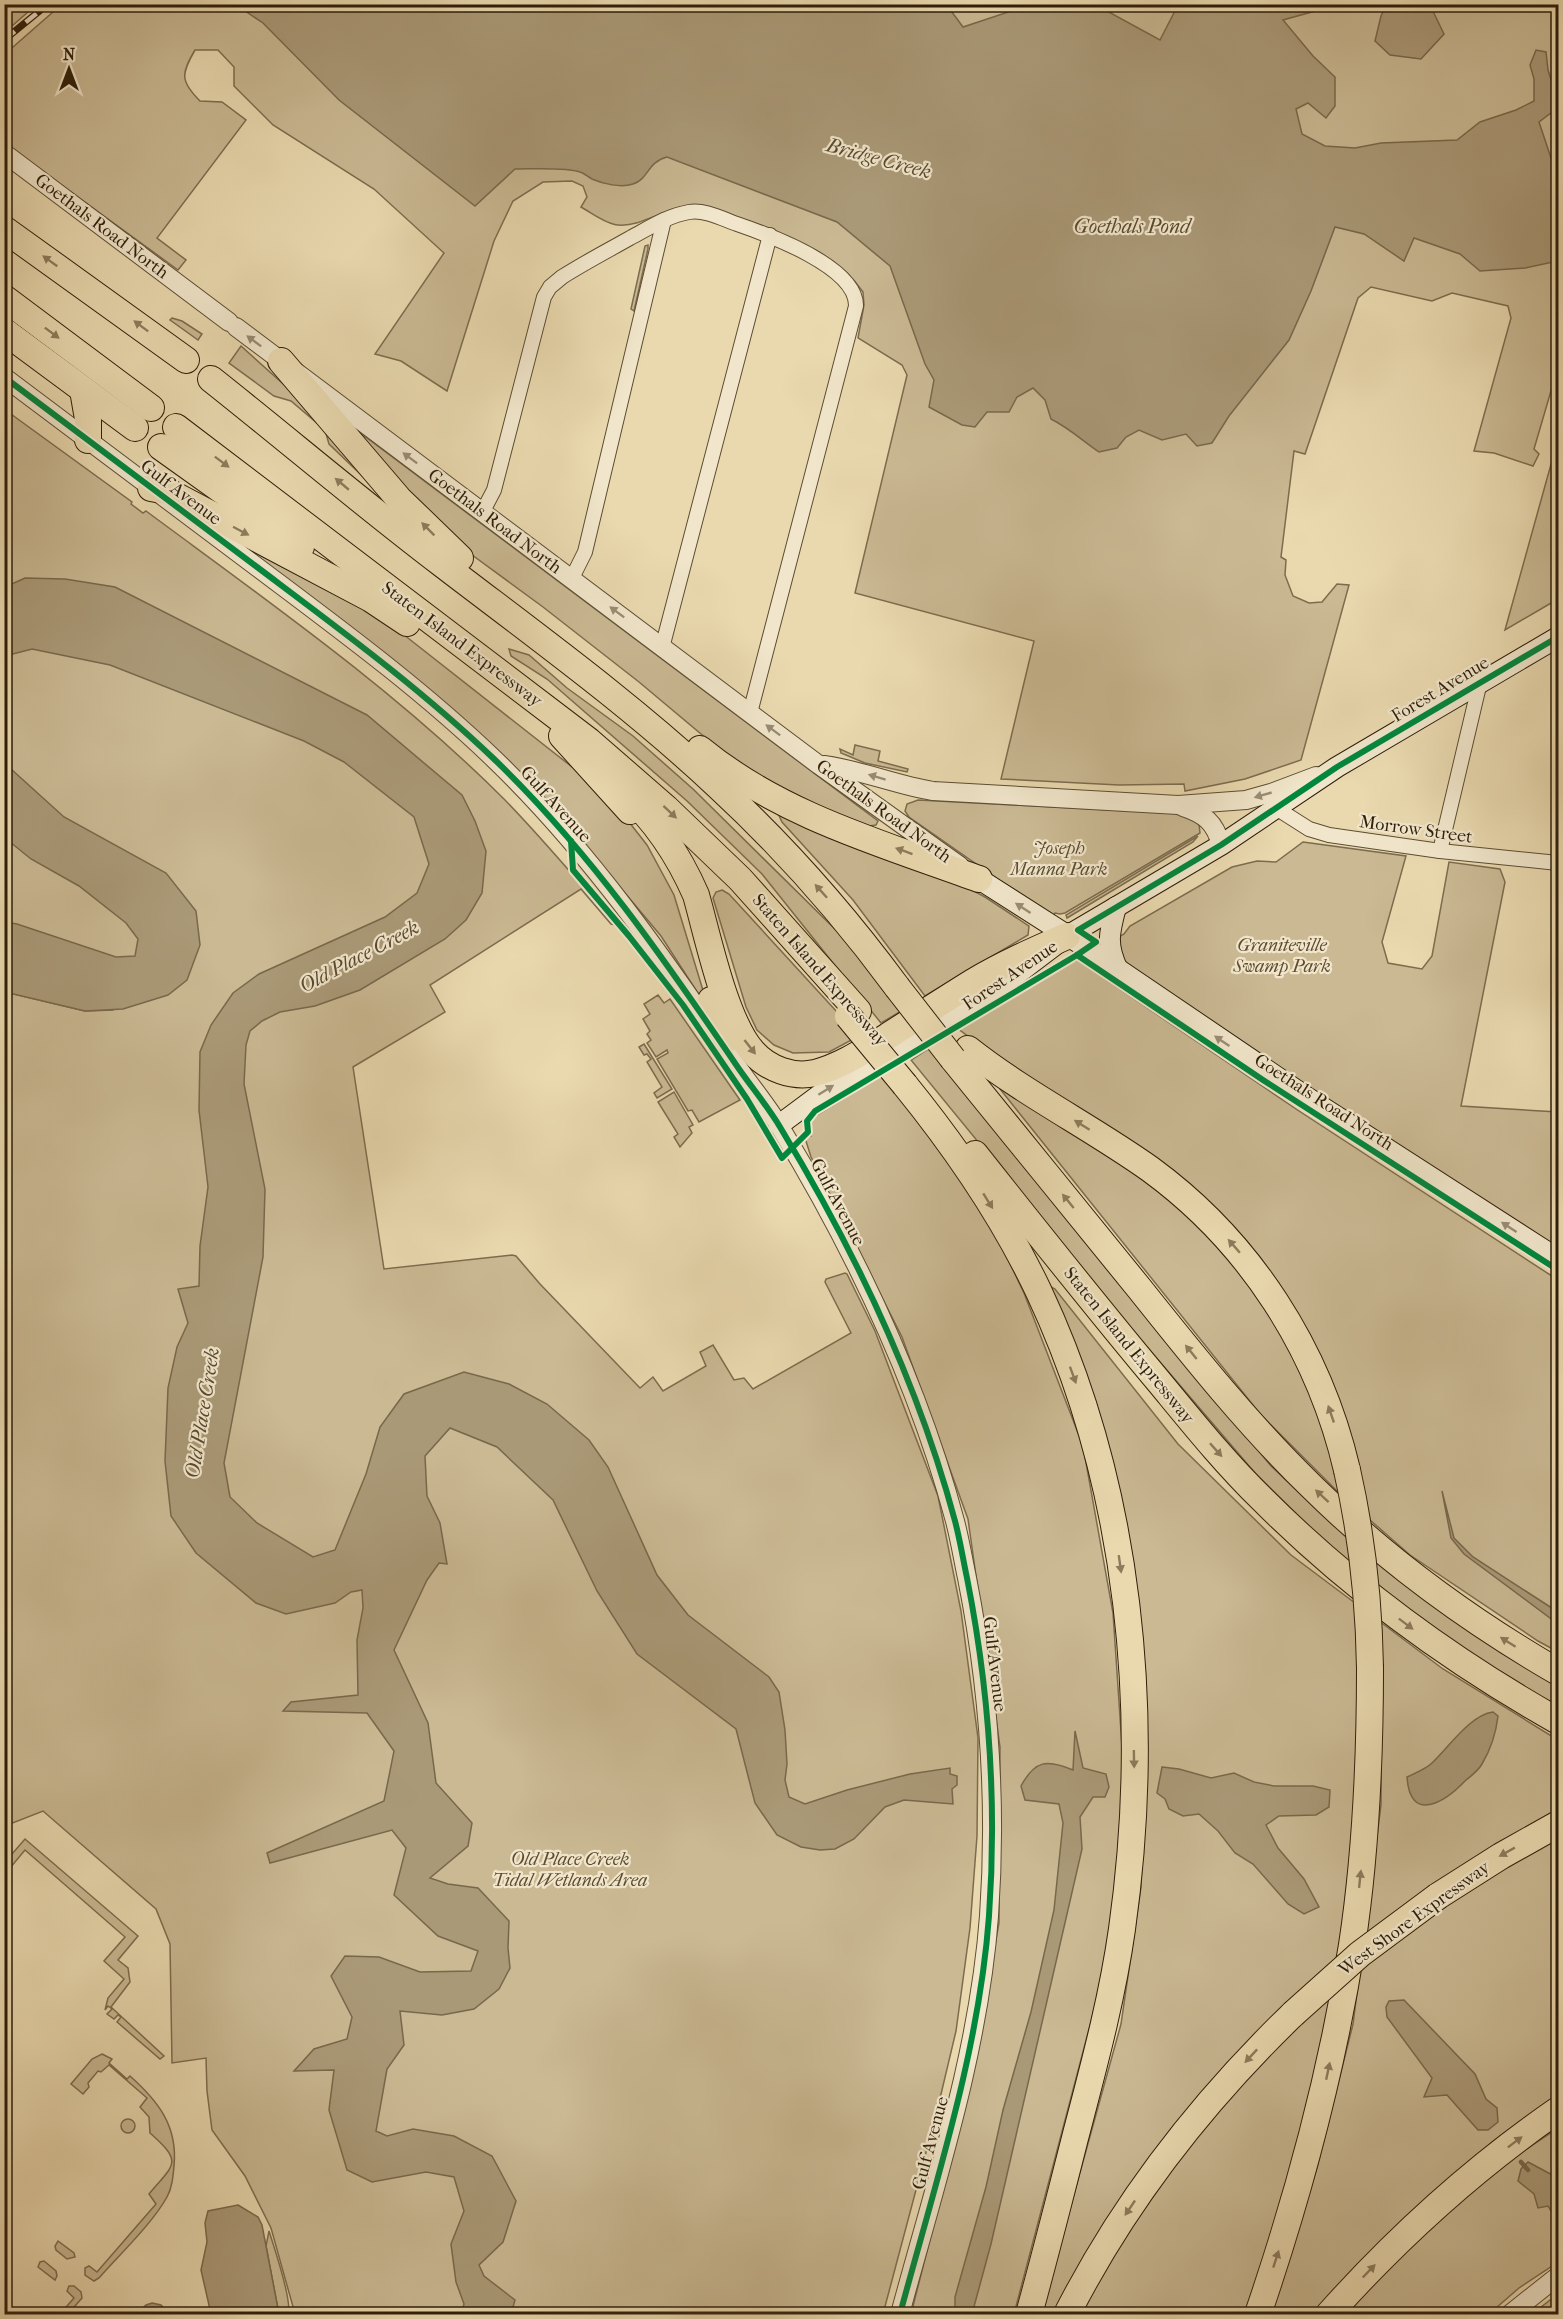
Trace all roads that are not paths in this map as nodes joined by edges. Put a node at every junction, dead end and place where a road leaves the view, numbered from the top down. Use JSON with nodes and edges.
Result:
{"nodes":[{"id":1,"x":4,"y":153,"type":"edge"},
{"id":2,"x":664,"y":220,"type":"junction"},
{"id":3,"x":4,"y":229,"type":"edge"},
{"id":4,"x":770,"y":235,"type":"junction"},
{"id":5,"x":4,"y":298,"type":"edge"},
{"id":6,"x":4,"y":331,"type":"edge"},
{"id":7,"x":186,"y":360,"type":"dead end"},
{"id":8,"x":281,"y":361,"type":"junction"},
{"id":9,"x":4,"y":377,"type":"edge"},
{"id":10,"x":211,"y":379,"type":"dead end"},
{"id":11,"x":83,"y":390,"type":"junction"},
{"id":12,"x":151,"y":408,"type":"dead end"},
{"id":13,"x":176,"y":427,"type":"dead end"},
{"id":14,"x":135,"y":428,"type":"dead end"},
{"id":15,"x":88,"y":440,"type":"junction"},
{"id":16,"x":161,"y":447,"type":"dead end"},
{"id":17,"x":151,"y":488,"type":"junction"},
{"id":18,"x":483,"y":511,"type":"junction"},
{"id":19,"x":572,"y":578,"type":"junction"},
{"id":20,"x":371,"y":599,"type":"junction"},
{"id":21,"x":1558,"y":637,"type":"edge"},
{"id":22,"x":662,"y":648,"type":"junction"},
{"id":23,"x":471,"y":651,"type":"junction"},
{"id":24,"x":561,"y":656,"type":"junction"},
{"id":25,"x":512,"y":682,"type":"junction"},
{"id":26,"x":1480,"y":682,"type":"junction"},
{"id":27,"x":602,"y":687,"type":"junction"},
{"id":28,"x":750,"y":713,"type":"junction"},
{"id":29,"x":576,"y":751,"type":"junction"},
{"id":30,"x":819,"y":765,"type":"junction"},
{"id":31,"x":1337,"y":767,"type":"junction"},
{"id":32,"x":1178,"y":805,"type":"junction"},
{"id":33,"x":1276,"y":808,"type":"junction"},
{"id":34,"x":1221,"y":844,"type":"junction"},
{"id":35,"x":1440,"y":851,"type":"junction"},
{"id":36,"x":1558,"y":863,"type":"edge"},
{"id":37,"x":979,"y":879,"type":"junction"},
{"id":38,"x":1116,"y":907,"type":"junction"},
{"id":39,"x":1067,"y":936,"type":"junction"},
{"id":40,"x":1118,"y":970,"type":"junction"},
{"id":41,"x":723,"y":1043,"type":"junction"},
{"id":42,"x":961,"y":1054,"type":"junction"},
{"id":43,"x":909,"y":1082,"type":"junction"},
{"id":44,"x":779,"y":1125,"type":"junction"},
{"id":45,"x":1558,"y":1258,"type":"edge"},
{"id":46,"x":1558,"y":1672,"type":"edge"},
{"id":47,"x":1558,"y":1721,"type":"edge"},
{"id":48,"x":1558,"y":1824,"type":"edge"},
{"id":49,"x":1558,"y":2110,"type":"edge"},
{"id":50,"x":1558,"y":2276,"type":"edge"},
{"id":51,"x":900,"y":2314,"type":"edge"},
{"id":52,"x":1029,"y":2314,"type":"edge"},
{"id":53,"x":1067,"y":2314,"type":"edge"},
{"id":54,"x":1258,"y":2314,"type":"edge"},
{"id":55,"x":1329,"y":2314,"type":"edge"},
{"id":56,"x":1510,"y":2314,"type":"edge"}],
"edges":[{"from":8,"to":1,"type":"street","name":"Goethals Road North","one_way":true},
{"from":2,"to":4,"type":"street"},
{"from":2,"to":18,"type":"street"},
{"from":2,"to":19,"type":"street"},
{"from":7,"to":3,"type":"highway","one_way":true},
{"from":4,"to":22,"type":"street"},
{"from":4,"to":28,"type":"street"},
{"from":5,"to":12,"type":"highway","one_way":true},
{"from":6,"to":11,"type":"highway"},
{"from":18,"to":8,"type":"street","name":"Goethals Road North","one_way":true},
{"from":24,"to":8,"type":"highway","one_way":true},
{"from":9,"to":15,"type":"street","name":"Gulf Avenue"},
{"from":24,"to":10,"type":"highway","one_way":true},
{"from":11,"to":14,"type":"highway"},
{"from":11,"to":15,"type":"highway"},
{"from":13,"to":23,"type":"highway","name":"Staten Island Expressway","one_way":true},
{"from":15,"to":17,"type":"street","name":"Gulf Avenue"},
{"from":16,"to":20,"type":"highway"},
{"from":17,"to":20,"type":"highway","one_way":true},
{"from":17,"to":41,"type":"street","name":"Gulf Avenue"},
{"from":18,"to":19,"type":"street","name":"Goethals Road North"},
{"from":22,"to":19,"type":"street","name":"Goethals Road North","one_way":true},
{"from":20,"to":23,"type":"highway"},
{"from":21,"to":26,"type":"main road","name":"Forest Avenue"},
{"from":22,"to":28,"type":"street","name":"Goethals Road North"},
{"from":23,"to":25,"type":"highway","name":"Staten Island Expressway"},
{"from":24,"to":27,"type":"highway"},
{"from":25,"to":29,"type":"highway"},
{"from":25,"to":43,"type":"highway","name":"Staten Island Expressway","one_way":true},
{"from":26,"to":31,"type":"main road","name":"Forest Avenue"},
{"from":26,"to":35,"type":"street"},
{"from":37,"to":27,"type":"highway","one_way":true},
{"from":42,"to":27,"type":"highway","one_way":true},
{"from":30,"to":28,"type":"street","name":"Goethals Road North","one_way":true},
{"from":29,"to":39,"type":"highway","one_way":true},
{"from":29,"to":41,"type":"highway"},
{"from":32,"to":30,"type":"street","name":"Forest Avenue","one_way":true},
{"from":30,"to":37,"type":"street","name":"Goethals Road North"},
{"from":31,"to":32,"type":"street","name":"Forest Avenue","one_way":true},
{"from":31,"to":33,"type":"main road"},
{"from":32,"to":34,"type":"street","name":"Forest Avenue"},
{"from":33,"to":34,"type":"main road"},
{"from":33,"to":35,"type":"street","name":"Morrow Street"},
{"from":34,"to":38,"type":"main road","name":"Forest Avenue"},
{"from":35,"to":36,"type":"street","name":"Morrow Street"},
{"from":39,"to":37,"type":"main road","name":"Goethals Road North","one_way":true},
{"from":38,"to":39,"type":"main road","name":"Forest Avenue"},
{"from":38,"to":40,"type":"main road"},
{"from":39,"to":40,"type":"main road","name":"Goethals Road North"},
{"from":44,"to":39,"type":"main road","name":"Forest Avenue","one_way":true},
{"from":45,"to":40,"type":"main road","name":"Goethals Road North","one_way":true},
{"from":41,"to":44,"type":"street","name":"Gulf Avenue"},
{"from":46,"to":42,"type":"highway","one_way":true},
{"from":54,"to":42,"type":"highway","one_way":true,"bridge":true},
{"from":43,"to":47,"type":"highway","name":"Staten Island Expressway","one_way":true},
{"from":43,"to":52,"type":"highway","one_way":true},
{"from":44,"to":51,"type":"street","name":"Gulf Avenue"},
{"from":48,"to":53,"type":"highway","name":"West Shore Expressway","one_way":true,"bridge":true},
{"from":55,"to":49,"type":"highway","one_way":true},
{"from":50,"to":56,"type":"street"}]}
